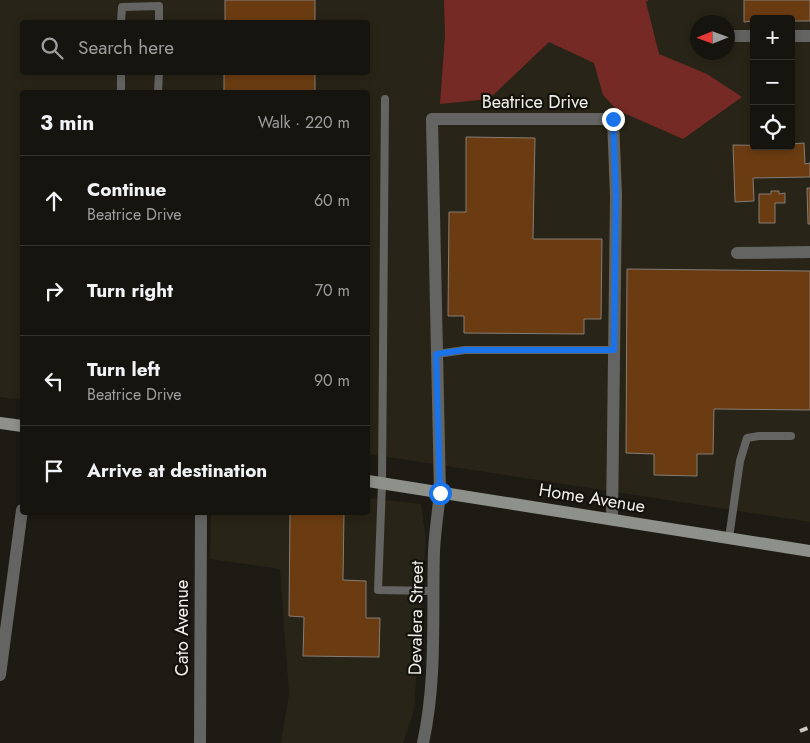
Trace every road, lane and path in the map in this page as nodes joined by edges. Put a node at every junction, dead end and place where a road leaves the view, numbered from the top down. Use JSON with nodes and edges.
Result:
{"nodes":[{"id":1,"x":121,"y":20,"type":"edge"},
{"id":2,"x":159,"y":20,"type":"edge"},
{"id":3,"x":735,"y":36,"type":"edge"},
{"id":4,"x":750,"y":36,"type":"edge"},
{"id":5,"x":795,"y":36,"type":"edge"},
{"id":6,"x":810,"y":36,"type":"edge"},
{"id":7,"x":121,"y":75,"type":"edge"},
{"id":8,"x":158,"y":75,"type":"edge"},
{"id":9,"x":121,"y":90,"type":"edge"},
{"id":10,"x":158,"y":90,"type":"edge"},
{"id":11,"x":385,"y":98,"type":"dead end"},
{"id":12,"x":810,"y":252,"type":"edge"},
{"id":13,"x":737,"y":253,"type":"dead end"},
{"id":14,"x":614,"y":350,"type":"junction"},
{"id":15,"x":436,"y":354,"type":"junction"},
{"id":16,"x":0,"y":423,"type":"edge"},
{"id":17,"x":20,"y":426,"type":"edge"},
{"id":18,"x":791,"y":436,"type":"dead end"},
{"id":19,"x":370,"y":481,"type":"edge"},
{"id":20,"x":382,"y":484,"type":"junction"},
{"id":21,"x":440,"y":493,"type":"junction"},
{"id":22,"x":21,"y":515,"type":"edge"},
{"id":23,"x":201,"y":515,"type":"edge"},
{"id":24,"x":612,"y":519,"type":"junction"},
{"id":25,"x":729,"y":538,"type":"junction"},
{"id":26,"x":810,"y":551,"type":"edge"},
{"id":27,"x":434,"y":591,"type":"junction"},
{"id":28,"x":0,"y":675,"type":"edge"},
{"id":29,"x":200,"y":743,"type":"edge"},
{"id":30,"x":423,"y":743,"type":"edge"}],
"edges":[{"from":1,"to":2,"type":"lane"},
{"from":3,"to":4,"type":"street"},
{"from":5,"to":6,"type":"street"},
{"from":7,"to":9,"type":"lane"},
{"from":8,"to":10,"type":"lane"},
{"from":11,"to":20,"type":"lane"},
{"from":12,"to":13,"type":"street"},
{"from":14,"to":15,"type":"lane"},
{"from":14,"to":15,"type":"street","name":"Beatrice Drive"},
{"from":14,"to":24,"type":"street","name":"Beatrice Drive"},
{"from":15,"to":21,"type":"street","name":"Beatrice Drive"},
{"from":16,"to":17,"type":"street"},
{"from":18,"to":25,"type":"lane"},
{"from":19,"to":20,"type":"street","name":"Home Avenue"},
{"from":20,"to":21,"type":"street","name":"Home Avenue"},
{"from":20,"to":27,"type":"lane"},
{"from":21,"to":24,"type":"street","name":"Home Avenue"},
{"from":21,"to":27,"type":"street","name":"Devalera Street"},
{"from":22,"to":28,"type":"street"},
{"from":23,"to":29,"type":"street","name":"Cato Avenue"},
{"from":24,"to":25,"type":"street","name":"Home Avenue"},
{"from":25,"to":26,"type":"street","name":"Home Avenue"},
{"from":27,"to":30,"type":"street","name":"Devalera Street"}]}
